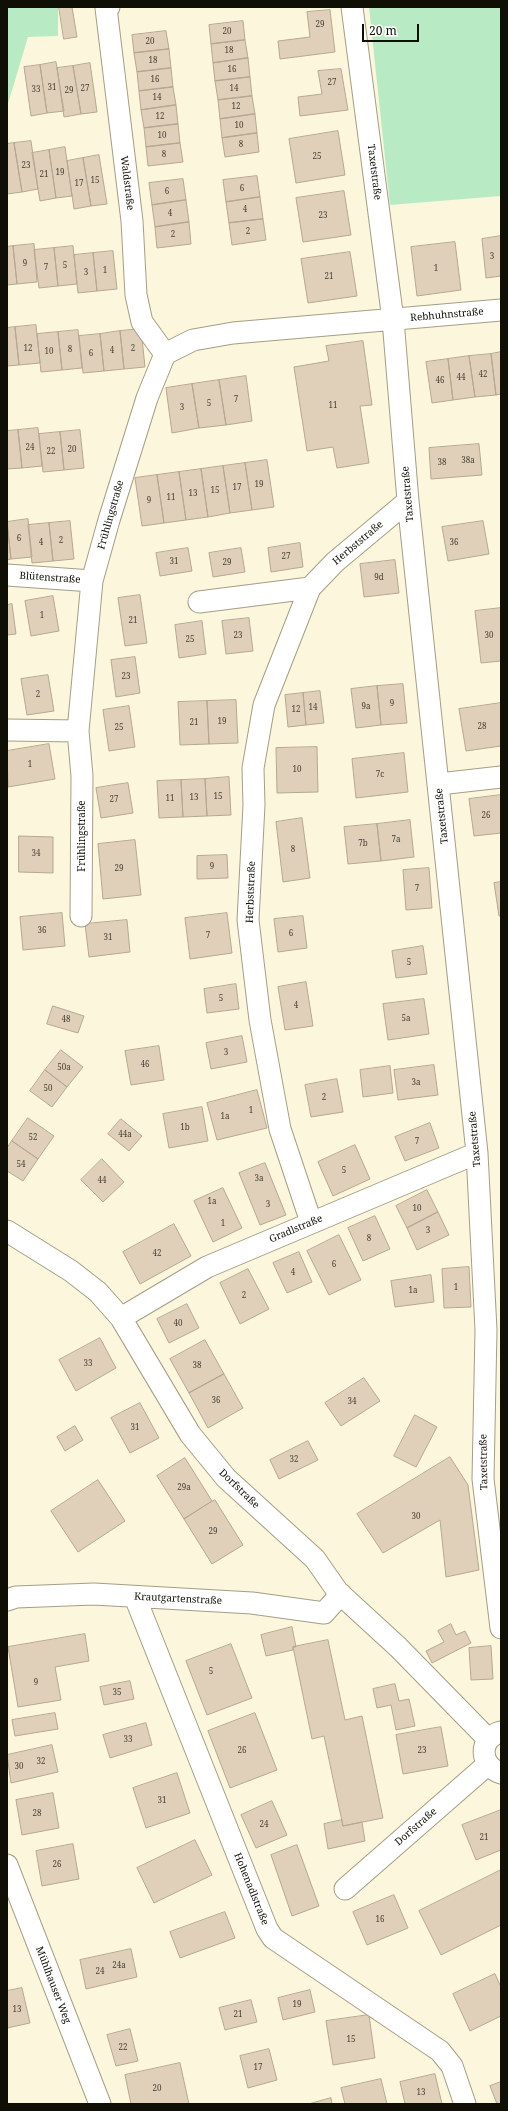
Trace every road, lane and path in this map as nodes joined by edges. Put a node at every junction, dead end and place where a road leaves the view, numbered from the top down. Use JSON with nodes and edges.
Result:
{"nodes":[{"id":1,"x":109,"y":7,"type":"edge"},
{"id":2,"x":352,"y":7,"type":"edge"},
{"id":3,"x":501,"y":310,"type":"edge"},
{"id":4,"x":393,"y":320,"type":"junction"},
{"id":5,"x":165,"y":354,"type":"junction"},
{"id":6,"x":408,"y":501,"type":"junction"},
{"id":7,"x":7,"y":575,"type":"edge"},
{"id":8,"x":92,"y":581,"type":"junction"},
{"id":9,"x":310,"y":588,"type":"junction"},
{"id":10,"x":200,"y":602,"type":"dead end"},
{"id":11,"x":7,"y":730,"type":"edge"},
{"id":12,"x":78,"y":731,"type":"junction"},
{"id":13,"x":501,"y":778,"type":"edge"},
{"id":14,"x":439,"y":784,"type":"junction"},
{"id":15,"x":81,"y":916,"type":"dead end"},
{"id":16,"x":477,"y":1153,"type":"junction"},
{"id":17,"x":311,"y":1222,"type":"junction"},
{"id":18,"x":7,"y":1231,"type":"edge"},
{"id":19,"x":121,"y":1318,"type":"junction"},
{"id":20,"x":493,"y":1327,"type":"edge"},
{"id":21,"x":341,"y":1594,"type":"junction"},
{"id":22,"x":135,"y":1597,"type":"junction"},
{"id":23,"x":7,"y":1600,"type":"edge"},
{"id":24,"x":501,"y":1628,"type":"edge"},
{"id":25,"x":494,"y":1736,"type":"edge"},
{"id":26,"x":494,"y":1769,"type":"edge"},
{"id":27,"x":7,"y":1865,"type":"edge"},
{"id":28,"x":345,"y":1889,"type":"dead end"},
{"id":29,"x":100,"y":2104,"type":"edge"},
{"id":30,"x":465,"y":2104,"type":"edge"}],
"edges":[{"from":1,"to":5,"type":"street","name":"Waldstraße"},
{"from":2,"to":4,"type":"street","name":"Taxetstraße"},
{"from":3,"to":4,"type":"street","name":"Rebhuhnstraße"},
{"from":4,"to":5,"type":"street"},
{"from":4,"to":6,"type":"street","name":"Taxetstraße"},
{"from":5,"to":8,"type":"street","name":"Frühlingstraße"},
{"from":6,"to":9,"type":"street","name":"Herbststraße"},
{"from":6,"to":14,"type":"street","name":"Taxetstraße"},
{"from":7,"to":8,"type":"street","name":"Blütenstraße"},
{"from":8,"to":12,"type":"street","name":"Frühlingstraße"},
{"from":9,"to":10,"type":"street"},
{"from":9,"to":17,"type":"street","name":"Herbststraße"},
{"from":11,"to":12,"type":"street"},
{"from":12,"to":15,"type":"street","name":"Frühlingstraße"},
{"from":13,"to":14,"type":"street"},
{"from":14,"to":16,"type":"street","name":"Taxetstraße"},
{"from":16,"to":17,"type":"street","name":"Gradlstraße"},
{"from":16,"to":20,"type":"street","name":"Taxetstraße"},
{"from":17,"to":19,"type":"street","name":"Gradlstraße"},
{"from":18,"to":19,"type":"street","name":"Dorfstraße"},
{"from":19,"to":21,"type":"street","name":"Dorfstraße"},
{"from":20,"to":24,"type":"street","name":"Taxetstraße"},
{"from":21,"to":22,"type":"street","name":"Krautgartenstraße"},
{"from":21,"to":25,"type":"street","name":"Dorfstraße"},
{"from":22,"to":23,"type":"street","name":"Krautgartenstraße"},
{"from":22,"to":30,"type":"street","name":"Hohenadlstraße"},
{"from":25,"to":26,"type":"street","name":"Dorfstraße"},
{"from":26,"to":28,"type":"street","name":"Dorfstraße"},
{"from":27,"to":29,"type":"street","name":"Mühlhauser Weg"}]}
